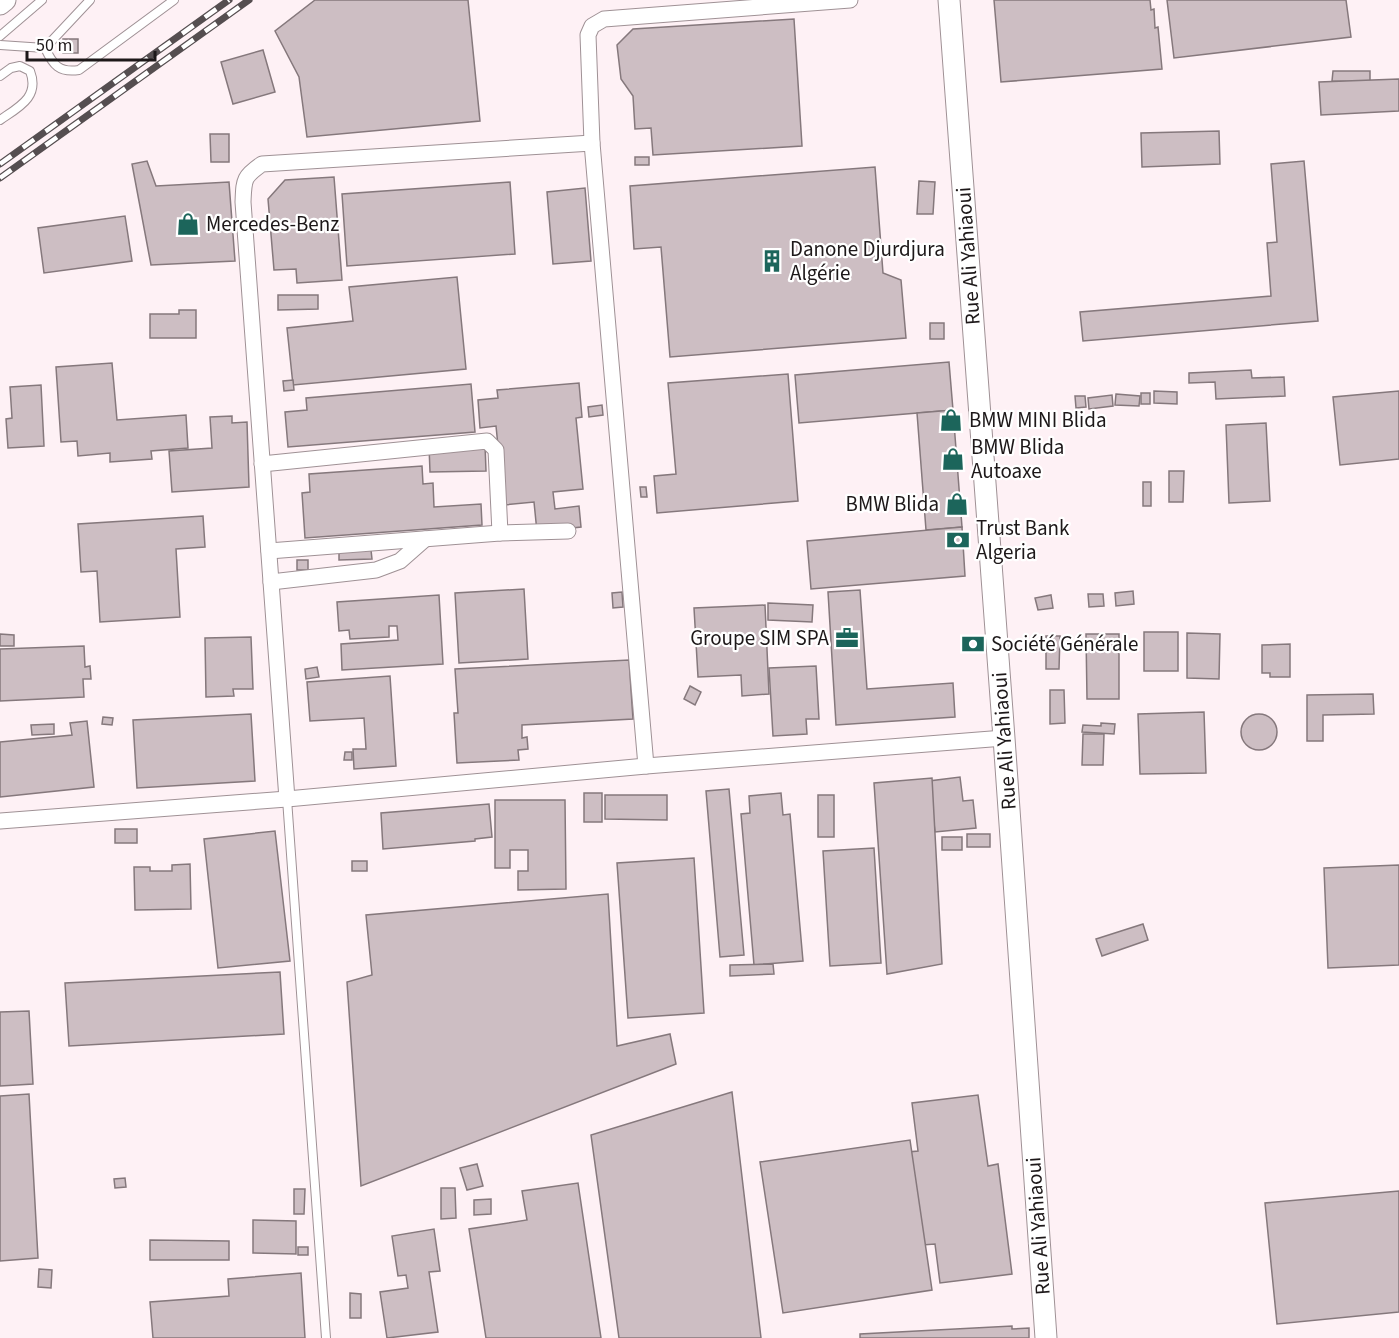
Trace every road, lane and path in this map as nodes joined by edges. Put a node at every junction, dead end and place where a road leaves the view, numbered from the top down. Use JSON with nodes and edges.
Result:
{"nodes":[{"id":1,"x":5,"y":0,"type":"edge"},
{"id":2,"x":42,"y":0,"type":"edge"},
{"id":3,"x":90,"y":0,"type":"edge"},
{"id":4,"x":174,"y":0,"type":"edge"},
{"id":5,"x":850,"y":0,"type":"edge"},
{"id":6,"x":949,"y":0,"type":"edge"},
{"id":7,"x":0,"y":4,"type":"edge"},
{"id":8,"x":0,"y":36,"type":"edge"},
{"id":9,"x":0,"y":45,"type":"edge"},
{"id":10,"x":45,"y":48,"type":"junction"},
{"id":11,"x":0,"y":76,"type":"edge"},
{"id":12,"x":0,"y":120,"type":"edge"},
{"id":13,"x":592,"y":143,"type":"junction"},
{"id":14,"x":262,"y":464,"type":"junction"},
{"id":15,"x":568,"y":531,"type":"dead end"},
{"id":16,"x":500,"y":533,"type":"junction"},
{"id":17,"x":425,"y":539,"type":"junction"},
{"id":18,"x":269,"y":550,"type":"junction"},
{"id":19,"x":271,"y":582,"type":"junction"},
{"id":20,"x":1005,"y":738,"type":"junction"},
{"id":21,"x":646,"y":766,"type":"junction"},
{"id":22,"x":287,"y":799,"type":"junction"},
{"id":23,"x":0,"y":821,"type":"edge"},
{"id":24,"x":326,"y":1338,"type":"edge"},
{"id":25,"x":1046,"y":1338,"type":"edge"}],
"edges":[{"from":1,"to":7,"type":"main road"},
{"from":2,"to":8,"type":"lane"},
{"from":3,"to":10,"type":"lane"},
{"from":4,"to":10,"type":"lane"},
{"from":5,"to":13,"type":"street"},
{"from":6,"to":20,"type":"main road","name":"Rue Ali Yahiaoui"},
{"from":9,"to":10,"type":"lane"},
{"from":11,"to":12,"type":"lane"},
{"from":13,"to":14,"type":"street"},
{"from":13,"to":21,"type":"street"},
{"from":14,"to":16,"type":"street"},
{"from":14,"to":18,"type":"street"},
{"from":15,"to":16,"type":"street"},
{"from":16,"to":17,"type":"street"},
{"from":17,"to":18,"type":"street"},
{"from":17,"to":19,"type":"street"},
{"from":18,"to":19,"type":"street"},
{"from":19,"to":22,"type":"street"},
{"from":20,"to":21,"type":"street"},
{"from":20,"to":25,"type":"main road","name":"Rue Ali Yahiaoui"},
{"from":21,"to":22,"type":"street"},
{"from":22,"to":23,"type":"street"},
{"from":22,"to":24,"type":"lane"}]}
